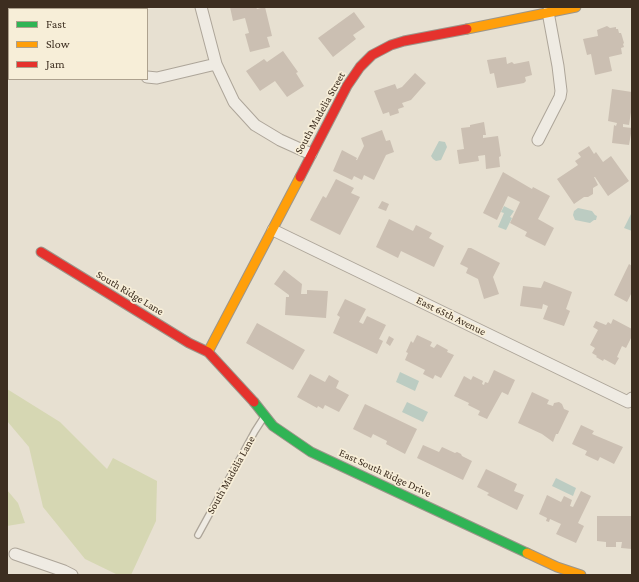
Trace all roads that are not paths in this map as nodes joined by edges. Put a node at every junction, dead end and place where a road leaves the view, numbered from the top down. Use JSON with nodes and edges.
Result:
{"nodes":[{"id":1,"x":201,"y":7,"type":"edge"},
{"id":2,"x":576,"y":7,"type":"edge"},
{"id":3,"x":548,"y":12,"type":"junction"},
{"id":4,"x":216,"y":64,"type":"junction"},
{"id":5,"x":148,"y":77,"type":"edge"},
{"id":6,"x":538,"y":140,"type":"dead end"},
{"id":7,"x":311,"y":154,"type":"junction"},
{"id":8,"x":273,"y":230,"type":"junction"},
{"id":9,"x":41,"y":252,"type":"dead end"},
{"id":10,"x":208,"y":352,"type":"junction"},
{"id":11,"x":630,"y":400,"type":"edge"},
{"id":12,"x":265,"y":416,"type":"junction"},
{"id":13,"x":198,"y":535,"type":"dead end"},
{"id":14,"x":15,"y":554,"type":"dead end"},
{"id":15,"x":72,"y":575,"type":"edge"},
{"id":16,"x":581,"y":575,"type":"edge"}],
"edges":[{"from":1,"to":4,"type":"street"},
{"from":2,"to":3,"type":"street","name":"South Madelia Street"},
{"from":3,"to":6,"type":"street"},
{"from":3,"to":7,"type":"street","name":"South Madelia Street"},
{"from":4,"to":5,"type":"street"},
{"from":4,"to":7,"type":"street"},
{"from":7,"to":8,"type":"street","name":"South Madelia Street"},
{"from":8,"to":10,"type":"street","name":"South Madelia Street"},
{"from":8,"to":11,"type":"street","name":"East 65th Avenue"},
{"from":9,"to":10,"type":"street","name":"South Ridge Lane"},
{"from":10,"to":12,"type":"street","name":"East South Ridge Drive"},
{"from":12,"to":13,"type":"lane","name":"South Madelia Lane"},
{"from":12,"to":16,"type":"street","name":"East South Ridge Drive"},
{"from":14,"to":15,"type":"street"}]}
